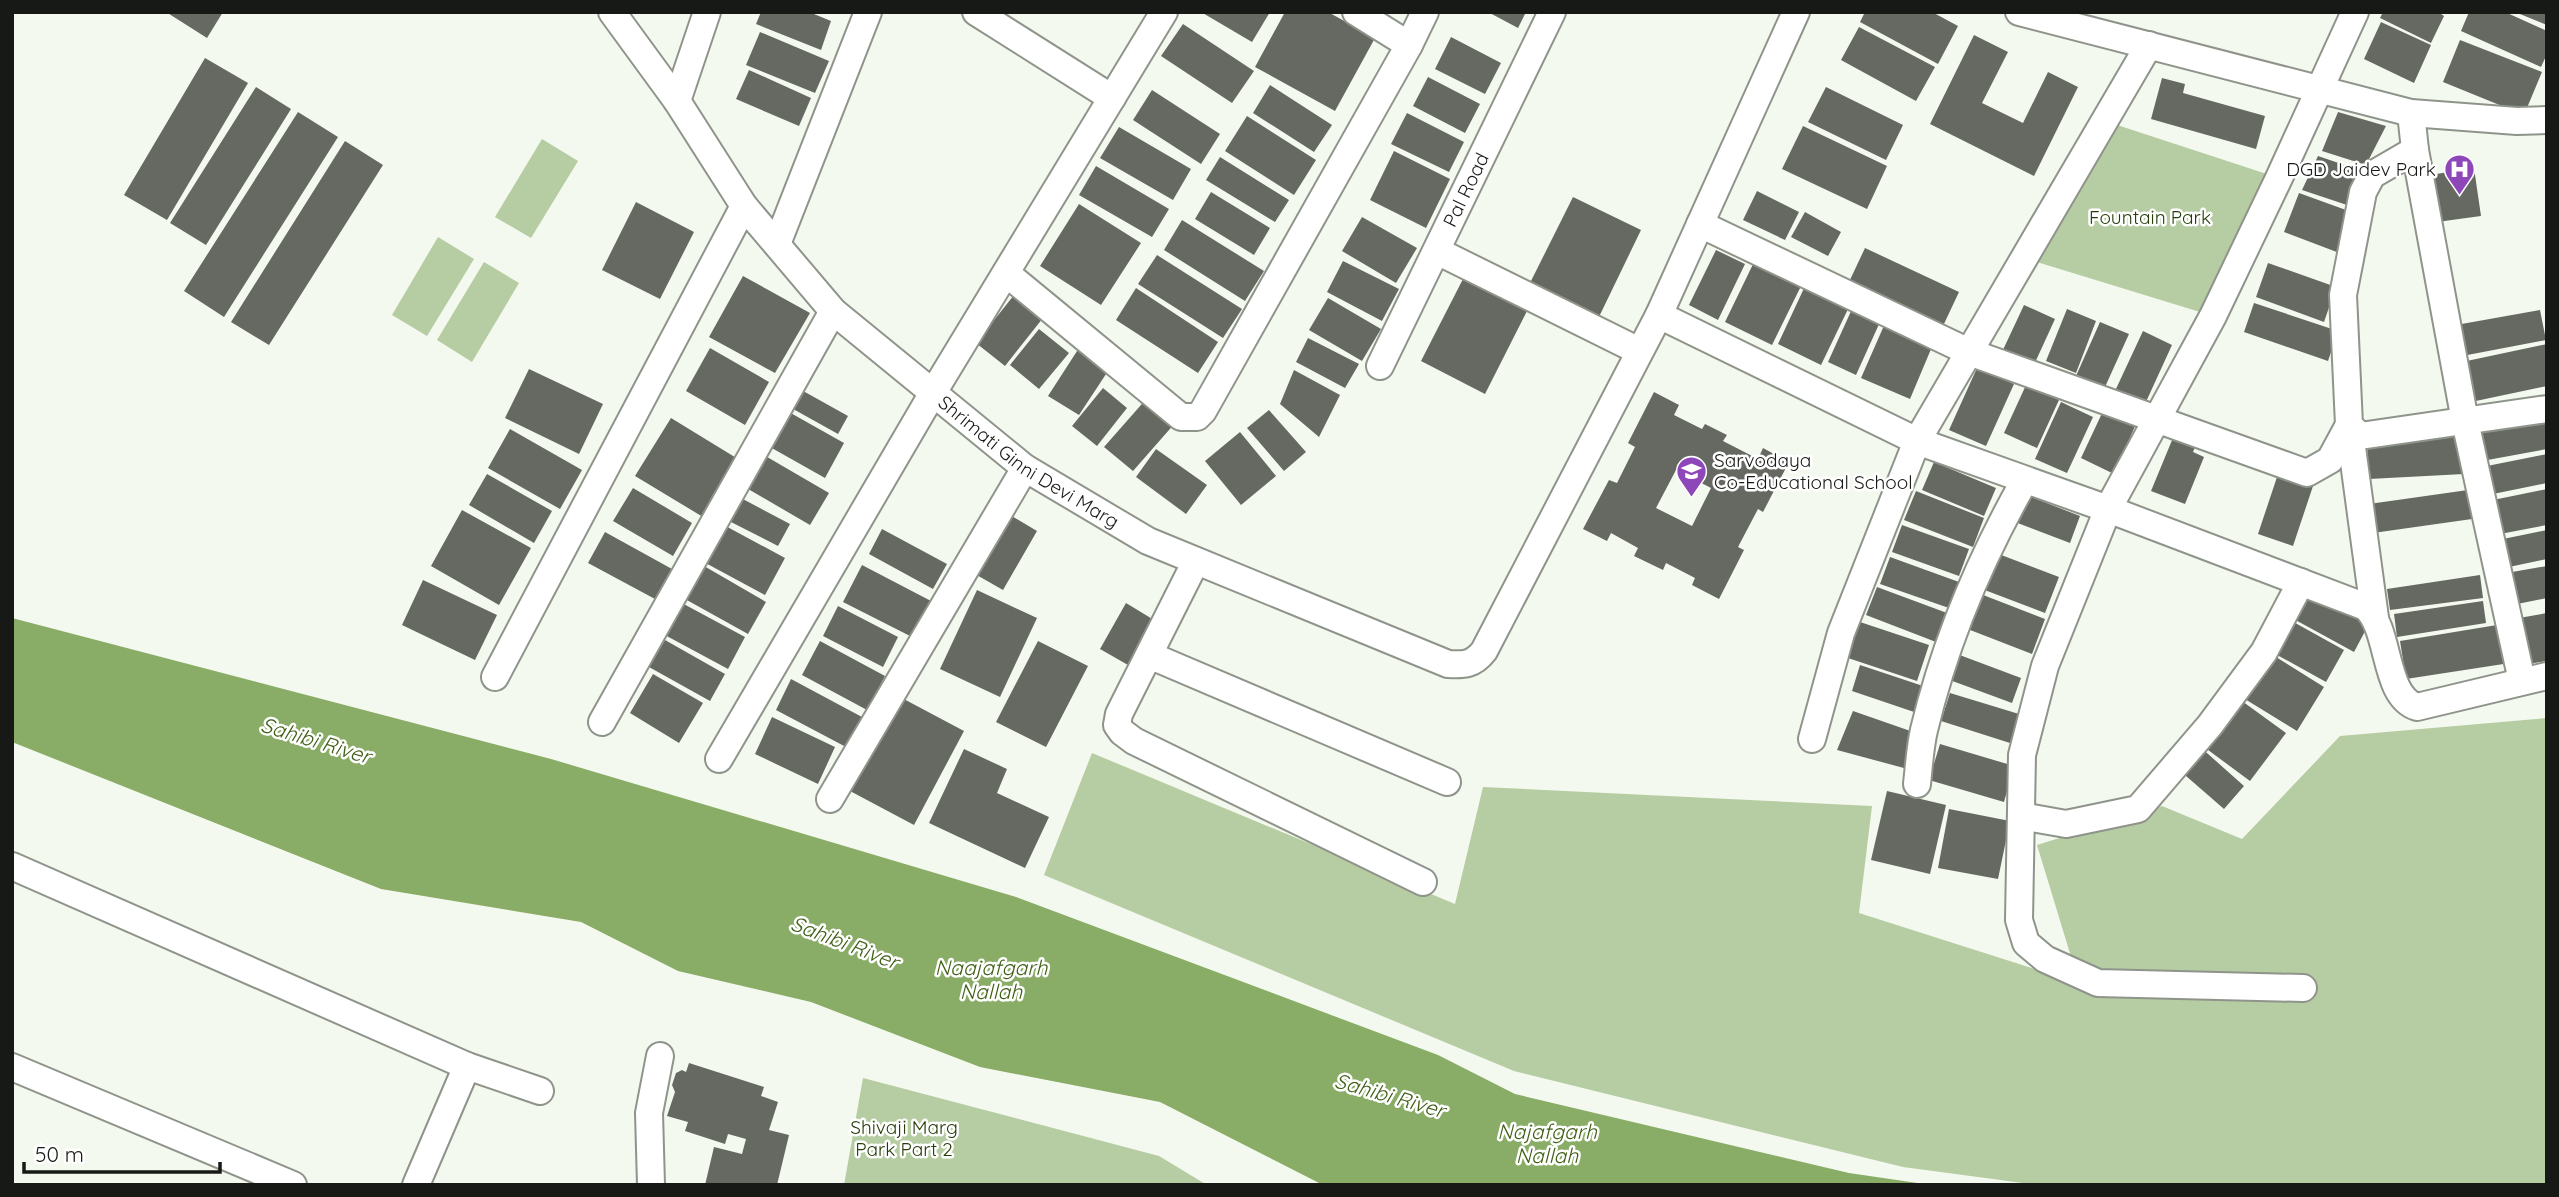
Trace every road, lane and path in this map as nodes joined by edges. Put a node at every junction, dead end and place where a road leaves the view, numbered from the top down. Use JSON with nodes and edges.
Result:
{"nodes":[{"id":1,"x":612,"y":12,"type":"edge"},
{"id":2,"x":707,"y":12,"type":"edge"},
{"id":3,"x":868,"y":12,"type":"edge"},
{"id":4,"x":976,"y":12,"type":"edge"},
{"id":5,"x":1356,"y":12,"type":"edge"},
{"id":6,"x":1425,"y":12,"type":"edge"},
{"id":7,"x":1552,"y":12,"type":"edge"},
{"id":8,"x":1796,"y":12,"type":"edge"},
{"id":9,"x":2019,"y":12,"type":"edge"},
{"id":10,"x":2355,"y":12,"type":"edge"},
{"id":11,"x":1163,"y":13,"type":"edge"},
{"id":12,"x":2149,"y":45,"type":"junction"},
{"id":13,"x":1409,"y":46,"type":"junction"},
{"id":14,"x":2319,"y":89,"type":"junction"},
{"id":15,"x":1112,"y":98,"type":"junction"},
{"id":16,"x":677,"y":101,"type":"junction"},
{"id":17,"x":2411,"y":113,"type":"junction"},
{"id":18,"x":2547,"y":120,"type":"edge"},
{"id":19,"x":2415,"y":150,"type":"junction"},
{"id":20,"x":744,"y":206,"type":"junction"},
{"id":21,"x":1700,"y":224,"type":"junction"},
{"id":22,"x":778,"y":244,"type":"junction"},
{"id":23,"x":1437,"y":251,"type":"junction"},
{"id":24,"x":1006,"y":273,"type":"junction"},
{"id":25,"x":833,"y":311,"type":"junction"},
{"id":26,"x":1658,"y":315,"type":"junction"},
{"id":27,"x":1639,"y":351,"type":"junction"},
{"id":28,"x":1969,"y":352,"type":"junction"},
{"id":29,"x":1380,"y":366,"type":"dead end"},
{"id":30,"x":934,"y":391,"type":"junction"},
{"id":31,"x":2547,"y":409,"type":"edge"},
{"id":32,"x":2155,"y":421,"type":"junction"},
{"id":33,"x":2465,"y":421,"type":"junction"},
{"id":34,"x":2349,"y":425,"type":"junction"},
{"id":35,"x":1917,"y":441,"type":"junction"},
{"id":36,"x":1025,"y":468,"type":"junction"},
{"id":37,"x":2025,"y":480,"type":"junction"},
{"id":38,"x":2108,"y":509,"type":"junction"},
{"id":39,"x":1196,"y":561,"type":"junction"},
{"id":40,"x":2301,"y":582,"type":"junction"},
{"id":41,"x":2375,"y":618,"type":"junction"},
{"id":42,"x":1149,"y":655,"type":"junction"},
{"id":43,"x":495,"y":677,"type":"dead end"},
{"id":44,"x":2534,"y":678,"type":"edge"},
{"id":45,"x":603,"y":722,"type":"dead end"},
{"id":46,"x":1812,"y":739,"type":"dead end"},
{"id":47,"x":719,"y":759,"type":"dead end"},
{"id":48,"x":1447,"y":782,"type":"dead end"},
{"id":49,"x":1917,"y":784,"type":"dead end"},
{"id":50,"x":830,"y":799,"type":"dead end"},
{"id":51,"x":2021,"y":816,"type":"junction"},
{"id":52,"x":12,"y":866,"type":"edge"},
{"id":53,"x":1423,"y":882,"type":"dead end"},
{"id":54,"x":2303,"y":988,"type":"dead end"},
{"id":55,"x":660,"y":1056,"type":"dead end"},
{"id":56,"x":467,"y":1066,"type":"junction"},
{"id":57,"x":12,"y":1067,"type":"edge"},
{"id":58,"x":540,"y":1091,"type":"dead end"},
{"id":59,"x":293,"y":1185,"type":"edge"},
{"id":60,"x":416,"y":1185,"type":"edge"},
{"id":61,"x":651,"y":1185,"type":"edge"}],
"edges":[{"from":1,"to":16,"type":"street","name":"Shrimati Ginni Devi Marg"},
{"from":2,"to":16,"type":"street"},
{"from":3,"to":22,"type":"street"},
{"from":4,"to":15,"type":"street"},
{"from":5,"to":13,"type":"street"},
{"from":6,"to":13,"type":"street"},
{"from":7,"to":23,"type":"street","name":"Pal Road"},
{"from":8,"to":21,"type":"street"},
{"from":9,"to":12,"type":"street"},
{"from":10,"to":14,"type":"street"},
{"from":11,"to":15,"type":"street"},
{"from":12,"to":14,"type":"street"},
{"from":12,"to":28,"type":"street"},
{"from":13,"to":24,"type":"street"},
{"from":14,"to":17,"type":"street"},
{"from":14,"to":32,"type":"street"},
{"from":15,"to":24,"type":"street"},
{"from":16,"to":20,"type":"street","name":"Shrimati Ginni Devi Marg"},
{"from":17,"to":18,"type":"street"},
{"from":17,"to":19,"type":"street"},
{"from":19,"to":33,"type":"street"},
{"from":19,"to":34,"type":"street"},
{"from":20,"to":22,"type":"street","name":"Shrimati Ginni Devi Marg"},
{"from":20,"to":43,"type":"street"},
{"from":21,"to":26,"type":"street"},
{"from":21,"to":28,"type":"street"},
{"from":22,"to":25,"type":"street","name":"Shrimati Ginni Devi Marg"},
{"from":23,"to":27,"type":"street"},
{"from":23,"to":29,"type":"street","name":"Pal Road"},
{"from":24,"to":30,"type":"street"},
{"from":25,"to":30,"type":"street","name":"Shrimati Ginni Devi Marg"},
{"from":25,"to":45,"type":"street"},
{"from":26,"to":27,"type":"street"},
{"from":26,"to":35,"type":"street"},
{"from":27,"to":39,"type":"street","name":"Shrimati Ginni Devi Marg"},
{"from":28,"to":32,"type":"street"},
{"from":28,"to":35,"type":"street"},
{"from":30,"to":36,"type":"street","name":"Shrimati Ginni Devi Marg"},
{"from":30,"to":47,"type":"street"},
{"from":31,"to":33,"type":"street"},
{"from":32,"to":34,"type":"street"},
{"from":32,"to":38,"type":"street"},
{"from":33,"to":34,"type":"street"},
{"from":33,"to":44,"type":"street"},
{"from":34,"to":41,"type":"street"},
{"from":35,"to":37,"type":"street"},
{"from":35,"to":46,"type":"street"},
{"from":36,"to":39,"type":"street","name":"Shrimati Ginni Devi Marg"},
{"from":36,"to":50,"type":"street"},
{"from":37,"to":38,"type":"street"},
{"from":37,"to":49,"type":"street"},
{"from":38,"to":40,"type":"street"},
{"from":38,"to":51,"type":"street"},
{"from":39,"to":42,"type":"street"},
{"from":40,"to":41,"type":"street"},
{"from":40,"to":51,"type":"street"},
{"from":41,"to":44,"type":"street"},
{"from":42,"to":48,"type":"street"},
{"from":42,"to":53,"type":"street"},
{"from":51,"to":54,"type":"street"},
{"from":52,"to":56,"type":"street"},
{"from":55,"to":61,"type":"street"},
{"from":56,"to":58,"type":"street"},
{"from":56,"to":60,"type":"street"},
{"from":57,"to":59,"type":"street"}]}
